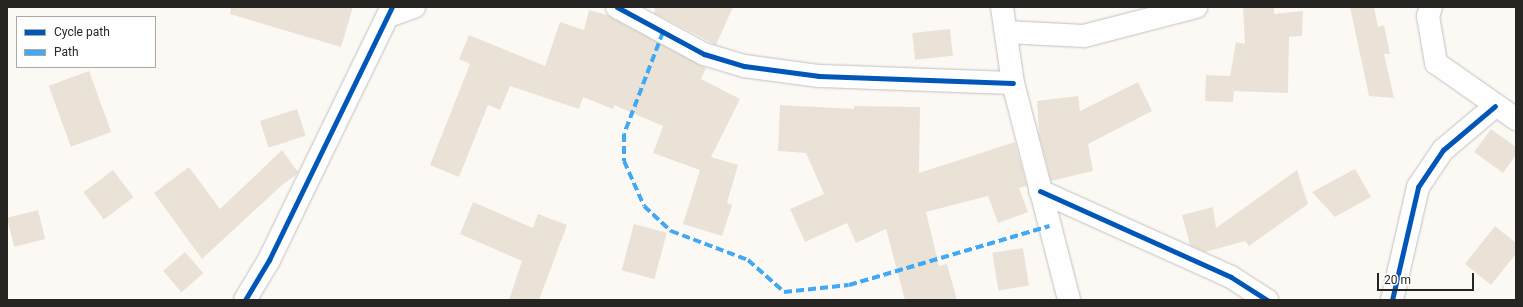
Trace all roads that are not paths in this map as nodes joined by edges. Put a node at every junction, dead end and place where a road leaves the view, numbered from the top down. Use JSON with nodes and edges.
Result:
{"nodes":[{"id":1,"x":414,"y":7,"type":"edge"},
{"id":2,"x":617,"y":7,"type":"edge"},
{"id":3,"x":1002,"y":7,"type":"edge"},
{"id":4,"x":1196,"y":7,"type":"edge"},
{"id":5,"x":1431,"y":7,"type":"edge"},
{"id":6,"x":390,"y":11,"type":"edge"},
{"id":7,"x":1006,"y":32,"type":"junction"},
{"id":8,"x":1013,"y":83,"type":"junction"},
{"id":9,"x":1495,"y":106,"type":"junction"},
{"id":10,"x":1516,"y":119,"type":"edge"},
{"id":11,"x":1040,"y":191,"type":"junction"},
{"id":12,"x":245,"y":300,"type":"edge"},
{"id":13,"x":1069,"y":300,"type":"edge"},
{"id":14,"x":1267,"y":300,"type":"edge"},
{"id":15,"x":1392,"y":300,"type":"edge"}],
"edges":[{"from":1,"to":6,"type":"street"},
{"from":2,"to":8,"type":"street"},
{"from":3,"to":7,"type":"street"},
{"from":4,"to":7,"type":"street"},
{"from":5,"to":9,"type":"street"},
{"from":6,"to":12,"type":"street"},
{"from":7,"to":8,"type":"street"},
{"from":8,"to":11,"type":"street"},
{"from":9,"to":10,"type":"street"},
{"from":9,"to":15,"type":"street"},
{"from":11,"to":13,"type":"street"},
{"from":11,"to":14,"type":"street"}]}
